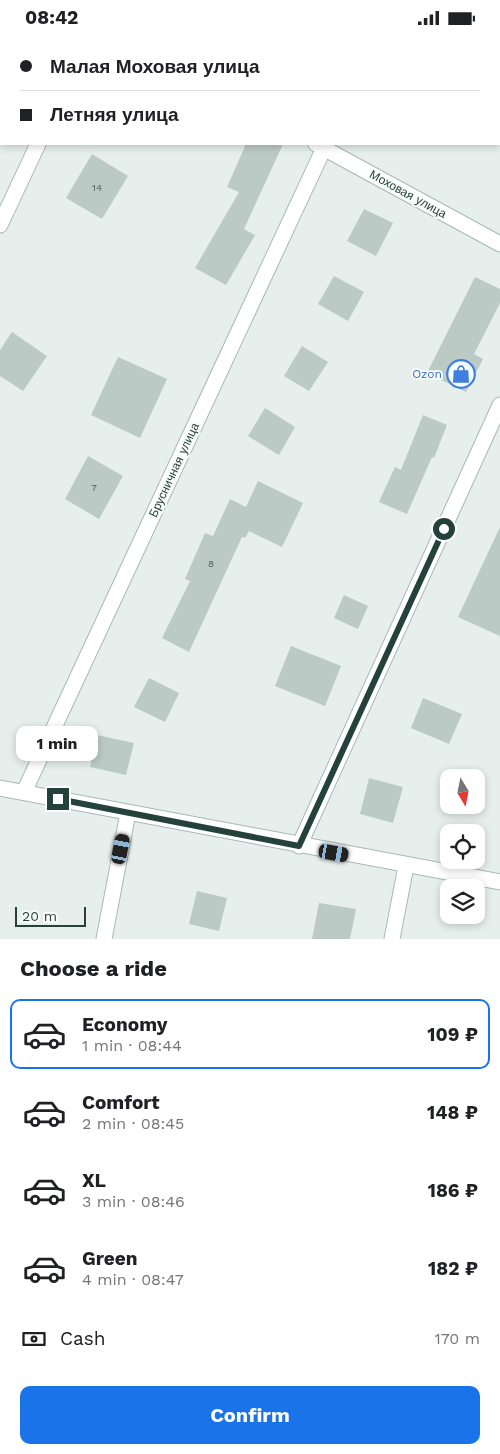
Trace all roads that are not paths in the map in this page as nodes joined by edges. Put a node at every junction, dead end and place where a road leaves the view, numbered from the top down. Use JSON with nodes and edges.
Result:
{"nodes":[{"id":1,"x":38,"y":145,"type":"edge"},
{"id":2,"x":320,"y":146,"type":"edge"},
{"id":3,"x":0,"y":225,"type":"edge"},
{"id":4,"x":500,"y":244,"type":"edge"},
{"id":5,"x":500,"y":405,"type":"edge"},
{"id":6,"x":0,"y":787,"type":"edge"},
{"id":7,"x":24,"y":791,"type":"junction"},
{"id":8,"x":128,"y":813,"type":"junction"},
{"id":9,"x":299,"y":846,"type":"junction"},
{"id":10,"x":406,"y":866,"type":"junction"},
{"id":11,"x":500,"y":883,"type":"edge"},
{"id":12,"x":104,"y":939,"type":"edge"},
{"id":13,"x":392,"y":939,"type":"edge"}],
"edges":[{"from":1,"to":3,"type":"street"},
{"from":2,"to":4,"type":"street","name":"Моховая улица"},
{"from":2,"to":7,"type":"street","name":"Брусничная улица"},
{"from":5,"to":9,"type":"street"},
{"from":6,"to":7,"type":"street"},
{"from":7,"to":8,"type":"street"},
{"from":8,"to":9,"type":"street"},
{"from":8,"to":12,"type":"street"},
{"from":9,"to":10,"type":"street"},
{"from":10,"to":11,"type":"street"},
{"from":10,"to":13,"type":"street"}]}
